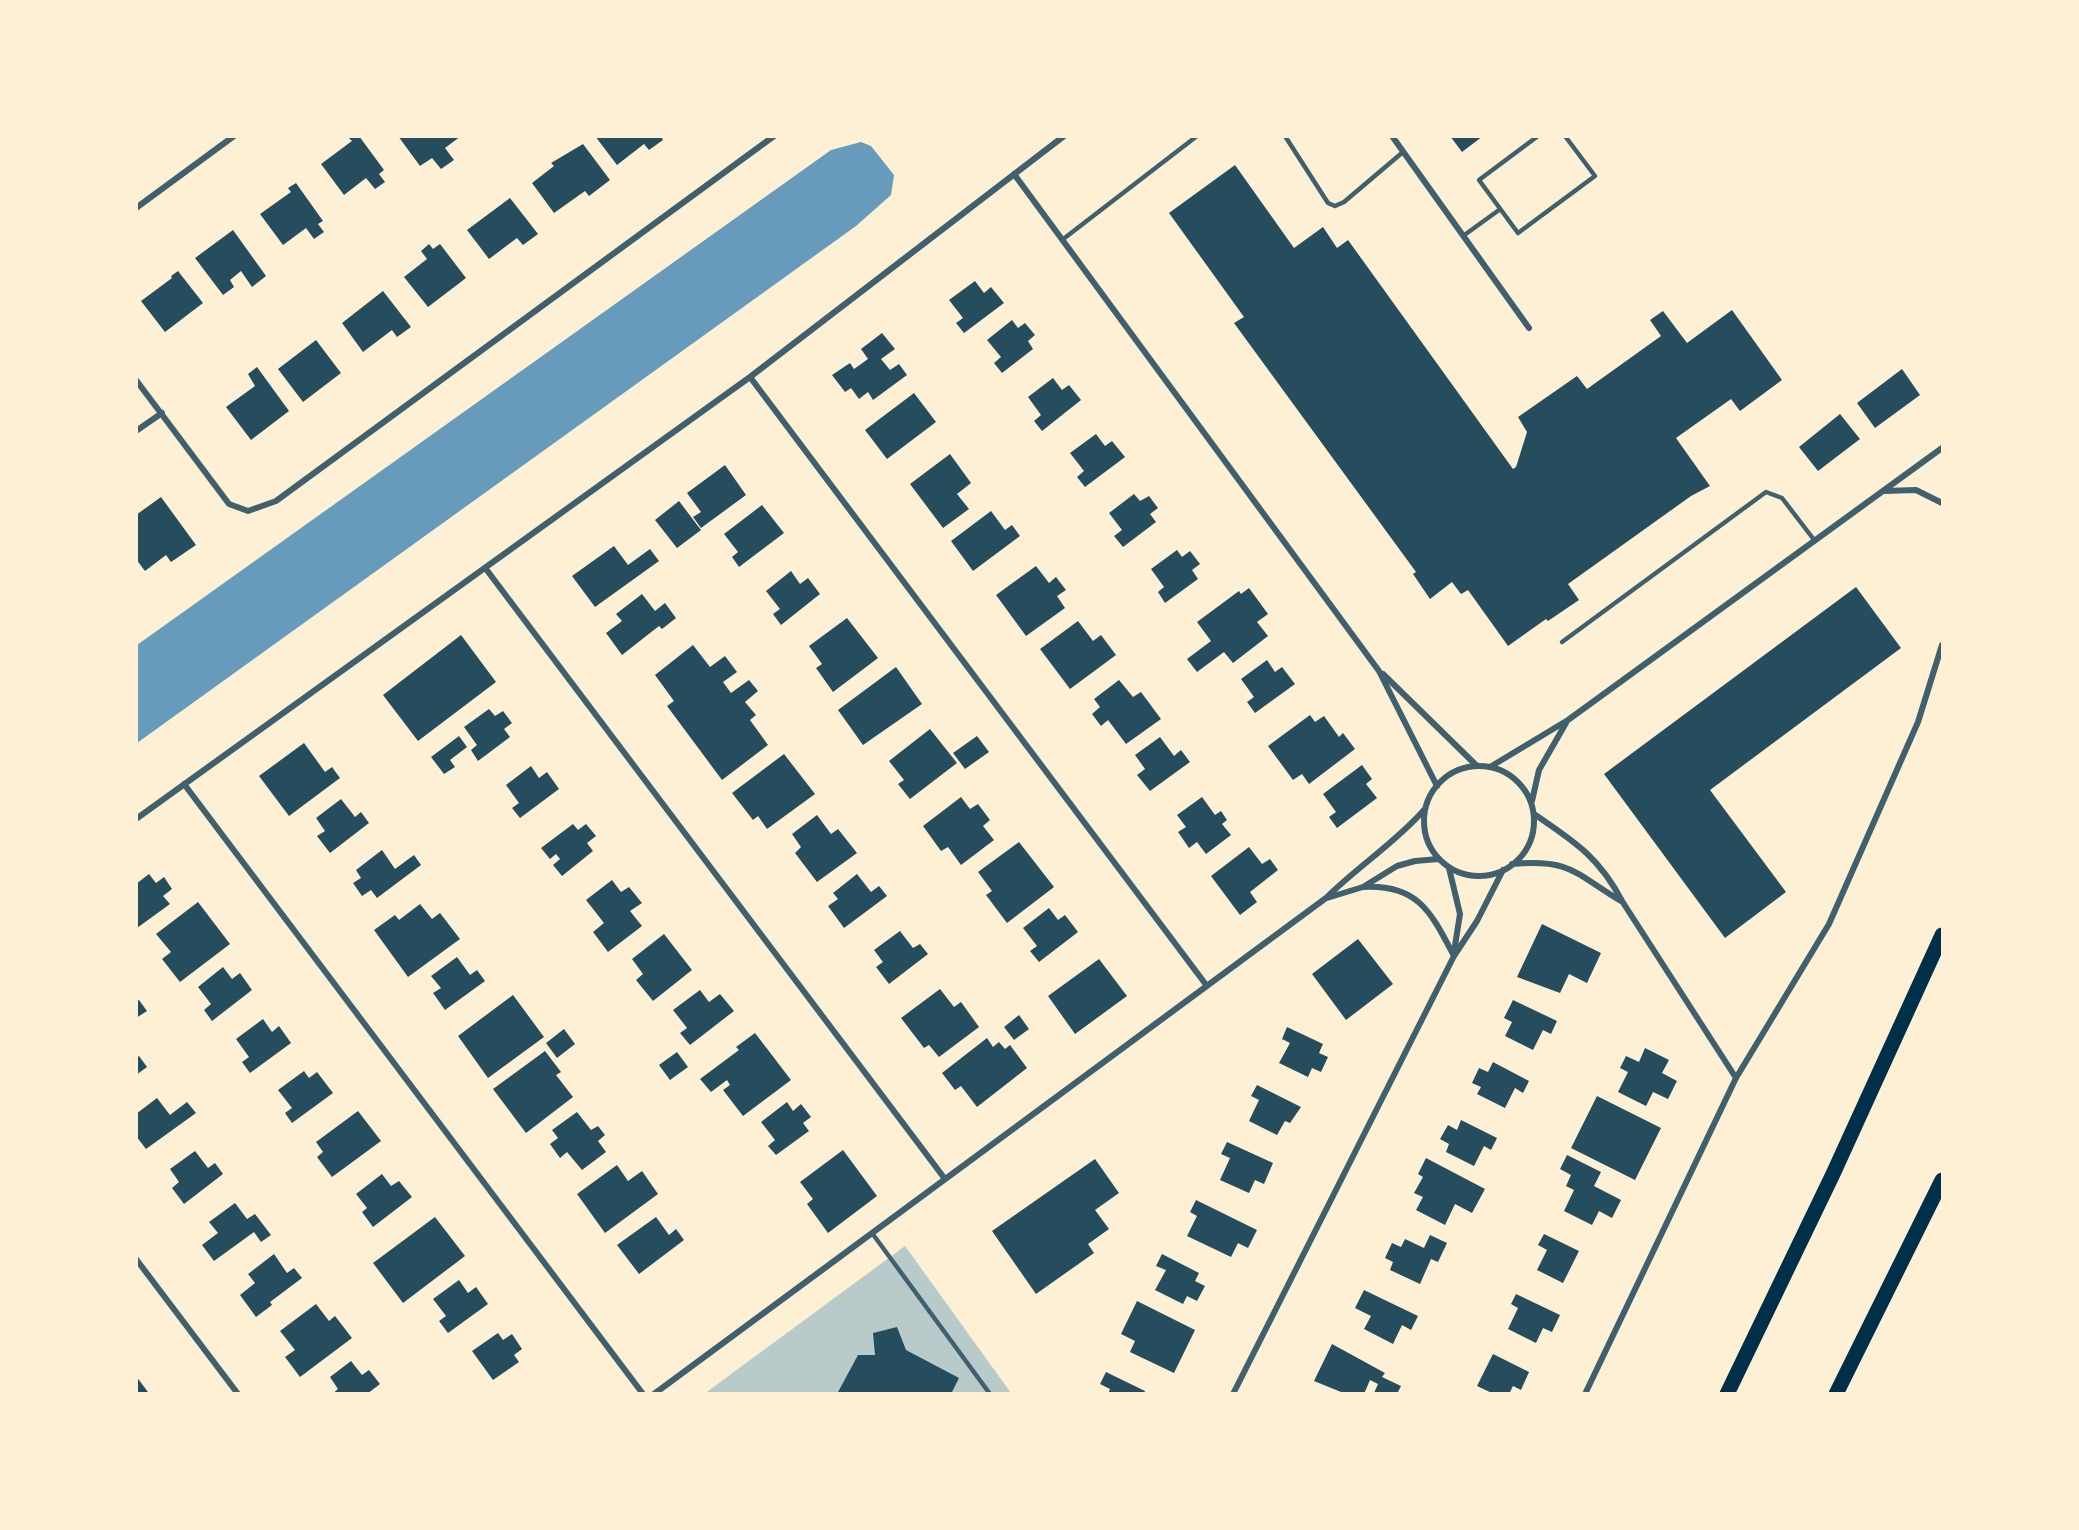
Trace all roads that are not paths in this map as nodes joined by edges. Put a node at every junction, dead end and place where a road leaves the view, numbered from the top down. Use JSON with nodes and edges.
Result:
{"nodes":[{"id":1,"x":234,"y":136,"type":"edge"},
{"id":2,"x":774,"y":136,"type":"edge"},
{"id":3,"x":1064,"y":136,"type":"edge"},
{"id":4,"x":1197,"y":136,"type":"edge"},
{"id":5,"x":1285,"y":136,"type":"edge"},
{"id":6,"x":1392,"y":136,"type":"edge"},
{"id":7,"x":1538,"y":136,"type":"edge"},
{"id":8,"x":1565,"y":136,"type":"edge"},
{"id":9,"x":1403,"y":152,"type":"junction"},
{"id":10,"x":1014,"y":174,"type":"junction"},
{"id":11,"x":136,"y":208,"type":"edge"},
{"id":12,"x":1499,"y":210,"type":"junction"},
{"id":13,"x":1463,"y":236,"type":"junction"},
{"id":14,"x":1062,"y":240,"type":"junction"},
{"id":15,"x":1529,"y":328,"type":"dead end"},
{"id":16,"x":750,"y":377,"type":"junction"},
{"id":17,"x":136,"y":380,"type":"edge"},
{"id":18,"x":162,"y":413,"type":"junction"},
{"id":19,"x":136,"y":431,"type":"edge"},
{"id":20,"x":1942,"y":448,"type":"edge"},
{"id":21,"x":1884,"y":491,"type":"junction"},
{"id":22,"x":1942,"y":503,"type":"edge"},
{"id":23,"x":1815,"y":541,"type":"junction"},
{"id":24,"x":486,"y":569,"type":"junction"},
{"id":25,"x":1562,"y":642,"type":"dead end"},
{"id":26,"x":1942,"y":645,"type":"edge"},
{"id":27,"x":1379,"y":671,"type":"junction"},
{"id":28,"x":1568,"y":720,"type":"junction"},
{"id":29,"x":1477,"y":766,"type":"junction"},
{"id":30,"x":1490,"y":767,"type":"junction"},
{"id":31,"x":184,"y":784,"type":"junction"},
{"id":32,"x":1437,"y":786,"type":"junction"},
{"id":33,"x":1532,"y":801,"type":"junction"},
{"id":34,"x":1425,"y":810,"type":"junction"},
{"id":35,"x":1534,"y":814,"type":"junction"},
{"id":36,"x":136,"y":819,"type":"edge"},
{"id":37,"x":1439,"y":859,"type":"junction"},
{"id":38,"x":1512,"y":864,"type":"junction"},
{"id":39,"x":1449,"y":868,"type":"junction"},
{"id":40,"x":1503,"y":870,"type":"junction"},
{"id":41,"x":1363,"y":887,"type":"junction"},
{"id":42,"x":1326,"y":898,"type":"junction"},
{"id":43,"x":1622,"y":901,"type":"junction"},
{"id":44,"x":1942,"y":935,"type":"edge"},
{"id":45,"x":1454,"y":956,"type":"junction"},
{"id":46,"x":1207,"y":986,"type":"junction"},
{"id":47,"x":1736,"y":1078,"type":"junction"},
{"id":48,"x":945,"y":1179,"type":"junction"},
{"id":49,"x":1942,"y":1180,"type":"edge"},
{"id":50,"x":872,"y":1233,"type":"junction"},
{"id":51,"x":136,"y":1259,"type":"edge"},
{"id":52,"x":238,"y":1394,"type":"edge"},
{"id":53,"x":643,"y":1394,"type":"edge"},
{"id":54,"x":654,"y":1394,"type":"edge"},
{"id":55,"x":990,"y":1394,"type":"edge"},
{"id":56,"x":1233,"y":1394,"type":"edge"},
{"id":57,"x":1585,"y":1394,"type":"edge"},
{"id":58,"x":1727,"y":1394,"type":"edge"},
{"id":59,"x":1836,"y":1394,"type":"edge"}],
"edges":[{"from":1,"to":11,"type":"street"},
{"from":2,"to":18,"type":"street"},
{"from":3,"to":10,"type":"street"},
{"from":4,"to":14,"type":"lane"},
{"from":5,"to":9,"type":"lane"},
{"from":6,"to":9,"type":"street"},
{"from":7,"to":12,"type":"lane"},
{"from":8,"to":12,"type":"lane"},
{"from":9,"to":13,"type":"street"},
{"from":10,"to":14,"type":"street"},
{"from":10,"to":16,"type":"street"},
{"from":12,"to":13,"type":"lane"},
{"from":13,"to":15,"type":"street"},
{"from":14,"to":27,"type":"street"},
{"from":16,"to":24,"type":"street"},
{"from":16,"to":46,"type":"street"},
{"from":17,"to":18,"type":"street"},
{"from":18,"to":19,"type":"street"},
{"from":20,"to":21,"type":"street"},
{"from":21,"to":22,"type":"street"},
{"from":21,"to":23,"type":"street"},
{"from":23,"to":25,"type":"lane"},
{"from":23,"to":28,"type":"street"},
{"from":24,"to":31,"type":"street"},
{"from":24,"to":48,"type":"street"},
{"from":26,"to":47,"type":"street"},
{"from":27,"to":29,"type":"street"},
{"from":27,"to":32,"type":"street"},
{"from":28,"to":30,"type":"street"},
{"from":28,"to":33,"type":"street"},
{"from":29,"to":30,"type":"street"},
{"from":29,"to":32,"type":"street"},
{"from":30,"to":33,"type":"street"},
{"from":31,"to":36,"type":"street"},
{"from":31,"to":53,"type":"street"},
{"from":32,"to":34,"type":"street"},
{"from":33,"to":35,"type":"street"},
{"from":34,"to":37,"type":"street"},
{"from":34,"to":42,"type":"street"},
{"from":35,"to":38,"type":"street"},
{"from":35,"to":43,"type":"street"},
{"from":37,"to":39,"type":"street"},
{"from":37,"to":41,"type":"street"},
{"from":38,"to":40,"type":"street"},
{"from":38,"to":43,"type":"street"},
{"from":39,"to":40,"type":"street"},
{"from":39,"to":45,"type":"street"},
{"from":40,"to":45,"type":"street"},
{"from":41,"to":42,"type":"street"},
{"from":41,"to":45,"type":"street"},
{"from":42,"to":46,"type":"street"},
{"from":43,"to":47,"type":"street"},
{"from":44,"to":58,"type":"main road"},
{"from":45,"to":56,"type":"street"},
{"from":46,"to":48,"type":"street"},
{"from":47,"to":57,"type":"street"},
{"from":48,"to":50,"type":"street"},
{"from":49,"to":59,"type":"main road"},
{"from":50,"to":54,"type":"street"},
{"from":50,"to":55,"type":"lane"},
{"from":51,"to":52,"type":"street"}]}
